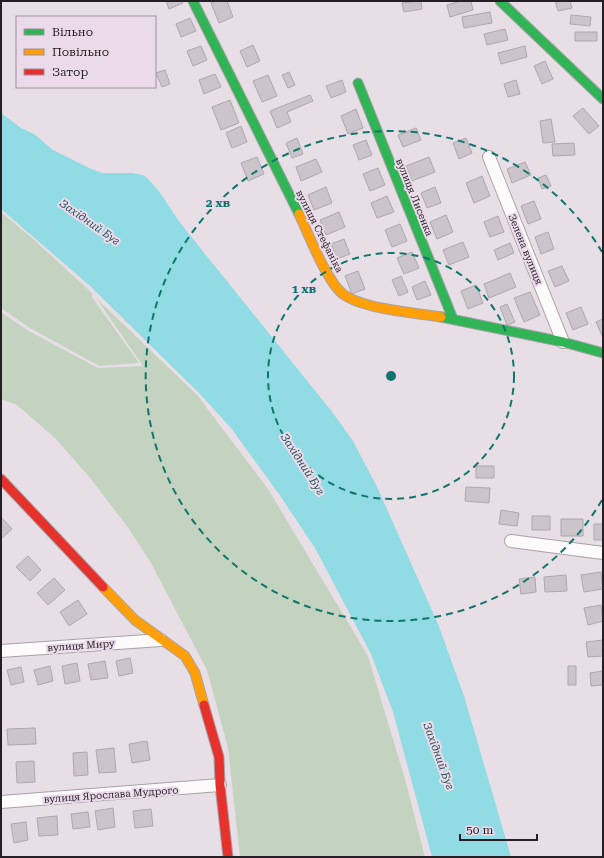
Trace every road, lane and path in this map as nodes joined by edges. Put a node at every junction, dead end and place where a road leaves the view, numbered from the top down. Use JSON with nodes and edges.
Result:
{"nodes":[{"id":1,"x":193,"y":1,"type":"edge"},
{"id":2,"x":500,"y":1,"type":"edge"},
{"id":3,"x":358,"y":83,"type":"dead end"},
{"id":4,"x":603,"y":99,"type":"edge"},
{"id":5,"x":489,"y":157,"type":"dead end"},
{"id":6,"x":453,"y":319,"type":"junction"},
{"id":7,"x":563,"y":342,"type":"junction"},
{"id":8,"x":603,"y":353,"type":"edge"},
{"id":9,"x":1,"y":479,"type":"edge"},
{"id":10,"x":510,"y":541,"type":"dead end"},
{"id":11,"x":603,"y":553,"type":"edge"},
{"id":12,"x":161,"y":640,"type":"junction"},
{"id":13,"x":1,"y":651,"type":"edge"},
{"id":14,"x":220,"y":785,"type":"junction"},
{"id":15,"x":1,"y":802,"type":"edge"},
{"id":16,"x":228,"y":857,"type":"edge"}],
"edges":[{"from":1,"to":6,"type":"street","name":"вулиця Стефаніка"},
{"from":2,"to":4,"type":"street"},
{"from":3,"to":6,"type":"street","name":"вулиця Лисенка"},
{"from":5,"to":7,"type":"street","name":"Зелена вулиця"},
{"from":6,"to":7,"type":"street","name":"вулиця Стефаніка"},
{"from":7,"to":8,"type":"street","name":"вулиця Стефаніка"},
{"from":9,"to":12,"type":"street"},
{"from":10,"to":11,"type":"street"},
{"from":12,"to":13,"type":"street","name":"вулиця Миру"},
{"from":12,"to":14,"type":"street"},
{"from":14,"to":15,"type":"street","name":"вулиця Ярослава Мудрого"},
{"from":14,"to":16,"type":"street"}]}
